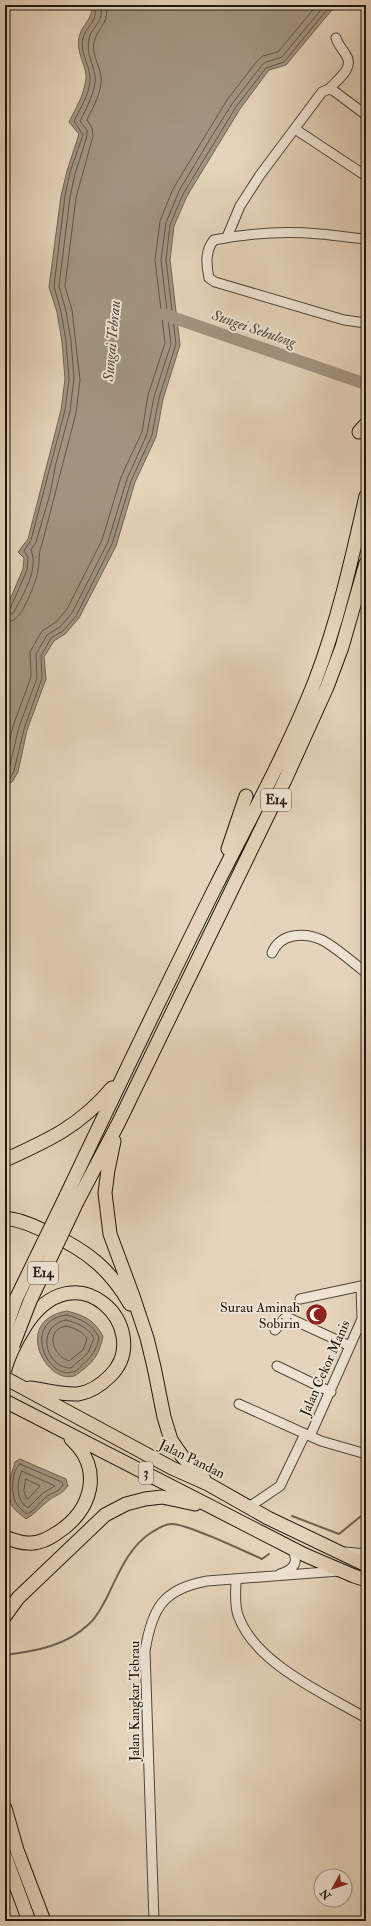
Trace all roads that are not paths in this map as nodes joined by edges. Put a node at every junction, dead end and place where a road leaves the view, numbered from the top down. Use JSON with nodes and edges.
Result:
{"nodes":[{"id":1,"x":336,"y":38,"type":"dead end"},
{"id":2,"x":329,"y":89,"type":"junction"},
{"id":3,"x":366,"y":114,"type":"edge"},
{"id":4,"x":295,"y":129,"type":"junction"},
{"id":5,"x":366,"y":176,"type":"edge"},
{"id":6,"x":227,"y":237,"type":"junction"},
{"id":7,"x":366,"y":239,"type":"edge"},
{"id":8,"x":366,"y":323,"type":"edge"},
{"id":9,"x":366,"y":496,"type":"edge"},
{"id":10,"x":366,"y":563,"type":"edge"},
{"id":11,"x":246,"y":796,"type":"dead end"},
{"id":12,"x":216,"y":887,"type":"junction"},
{"id":13,"x":272,"y":953,"type":"dead end"},
{"id":14,"x":366,"y":973,"type":"edge"},
{"id":15,"x":124,"y":1072,"type":"junction"},
{"id":16,"x":119,"y":1122,"type":"junction"},
{"id":17,"x":5,"y":1160,"type":"edge"},
{"id":18,"x":72,"y":1199,"type":"junction"},
{"id":19,"x":5,"y":1218,"type":"edge"},
{"id":20,"x":364,"y":1286,"type":"edge"},
{"id":21,"x":300,"y":1299,"type":"dead end"},
{"id":22,"x":5,"y":1330,"type":"edge"},
{"id":23,"x":275,"y":1330,"type":"dead end"},
{"id":24,"x":147,"y":1338,"type":"junction"},
{"id":25,"x":13,"y":1346,"type":"junction"},
{"id":26,"x":350,"y":1346,"type":"junction"},
{"id":27,"x":277,"y":1366,"type":"dead end"},
{"id":28,"x":5,"y":1369,"type":"edge"},
{"id":29,"x":5,"y":1378,"type":"edge"},
{"id":30,"x":21,"y":1387,"type":"junction"},
{"id":31,"x":331,"y":1392,"type":"junction"},
{"id":32,"x":5,"y":1401,"type":"edge"},
{"id":33,"x":239,"y":1404,"type":"dead end"},
{"id":34,"x":62,"y":1431,"type":"junction"},
{"id":35,"x":307,"y":1435,"type":"junction"},
{"id":36,"x":366,"y":1454,"type":"edge"},
{"id":37,"x":208,"y":1484,"type":"junction"},
{"id":38,"x":258,"y":1501,"type":"junction"},
{"id":39,"x":229,"y":1515,"type":"junction"},
{"id":40,"x":5,"y":1537,"type":"edge"},
{"id":41,"x":292,"y":1548,"type":"junction"},
{"id":42,"x":364,"y":1561,"type":"edge"},
{"id":43,"x":273,"y":1576,"type":"junction"},
{"id":44,"x":357,"y":1577,"type":"edge"},
{"id":45,"x":236,"y":1579,"type":"junction"},
{"id":46,"x":5,"y":1616,"type":"edge"},
{"id":47,"x":366,"y":1718,"type":"edge"},
{"id":48,"x":5,"y":1808,"type":"edge"},
{"id":49,"x":5,"y":1856,"type":"edge"},
{"id":50,"x":29,"y":1921,"type":"edge"},
{"id":51,"x":44,"y":1921,"type":"edge"},
{"id":52,"x":154,"y":1921,"type":"edge"}],
"edges":[{"from":1,"to":2,"type":"street"},
{"from":2,"to":3,"type":"street"},
{"from":2,"to":4,"type":"street"},
{"from":4,"to":5,"type":"street"},
{"from":4,"to":6,"type":"street"},
{"from":6,"to":7,"type":"street"},
{"from":6,"to":8,"type":"street"},
{"from":9,"to":12,"type":"highway","number":"E14"},
{"from":10,"to":16,"type":"highway","number":"E14"},
{"from":11,"to":12,"type":"highway"},
{"from":12,"to":15,"type":"highway","number":"E14"},
{"from":13,"to":14,"type":"street"},
{"from":15,"to":17,"type":"highway"},
{"from":15,"to":18,"type":"highway","number":"E14"},
{"from":16,"to":18,"type":"highway","number":"E14"},
{"from":16,"to":24,"type":"highway"},
{"from":18,"to":22,"type":"highway","number":"E14","bridge":true},
{"from":18,"to":25,"type":"highway","number":"E14","bridge":true},
{"from":19,"to":24,"type":"highway"},
{"from":20,"to":21,"type":"street"},
{"from":20,"to":26,"type":"street","name":"Jalan Cekor Manis"},
{"from":23,"to":26,"type":"street"},
{"from":24,"to":37,"type":"highway"},
{"from":25,"to":28,"type":"highway"},
{"from":25,"to":30,"type":"highway","bridge":true},
{"from":26,"to":31,"type":"street","name":"Jalan Cekor Manis"},
{"from":27,"to":31,"type":"street"},
{"from":29,"to":30,"type":"highway","name":"Jalan Pandan","number":"3"},
{"from":30,"to":37,"type":"highway","name":"Jalan Pandan","number":"3"},
{"from":31,"to":35,"type":"street","name":"Jalan Cekor Manis"},
{"from":32,"to":34,"type":"highway","number":"3"},
{"from":33,"to":35,"type":"street"},
{"from":34,"to":39,"type":"highway","number":"3"},
{"from":34,"to":40,"type":"highway"},
{"from":35,"to":36,"type":"street"},
{"from":35,"to":38,"type":"street","name":"Jalan Cekor Manis"},
{"from":37,"to":38,"type":"highway","name":"Jalan Pandan","number":"3"},
{"from":38,"to":42,"type":"highway","name":"Jalan Pandan","number":"3"},
{"from":39,"to":41,"type":"highway","number":"3"},
{"from":39,"to":46,"type":"highway"},
{"from":41,"to":43,"type":"street","name":"Jalan Kangkar Tebrau"},
{"from":41,"to":44,"type":"highway","number":"3"},
{"from":43,"to":44,"type":"street","name":"Jalan Kangkar Tebrau"},
{"from":43,"to":45,"type":"street","name":"Jalan Kangkar Tebrau"},
{"from":45,"to":47,"type":"street"},
{"from":45,"to":52,"type":"street","name":"Jalan Kangkar Tebrau"},
{"from":48,"to":51,"type":"highway"},
{"from":49,"to":50,"type":"highway"}]}
